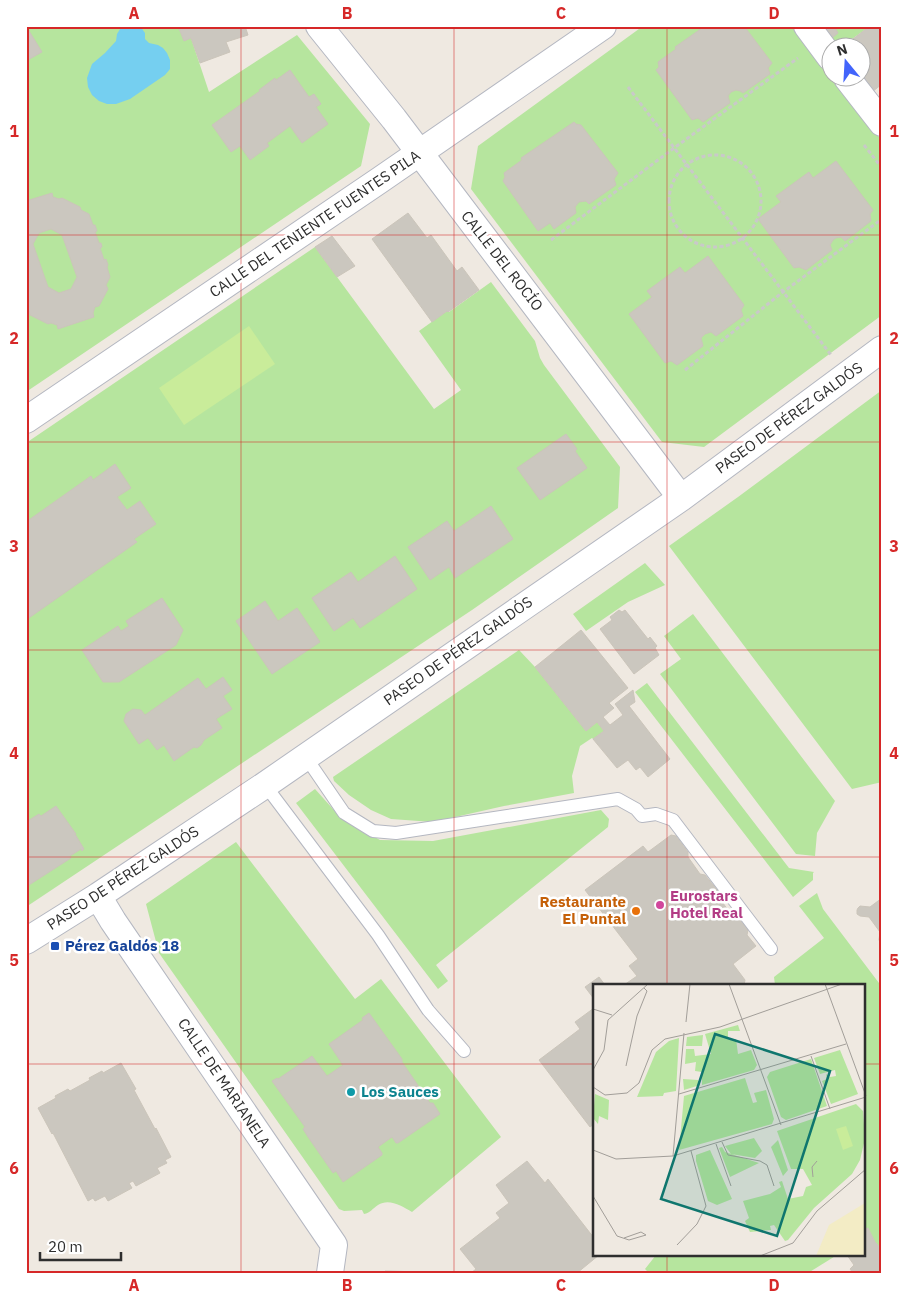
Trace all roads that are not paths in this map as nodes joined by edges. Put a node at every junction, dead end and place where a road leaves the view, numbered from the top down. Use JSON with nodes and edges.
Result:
{"nodes":[{"id":1,"x":319,"y":26,"type":"edge"},
{"id":2,"x":603,"y":26,"type":"edge"},
{"id":3,"x":807,"y":26,"type":"edge"},
{"id":4,"x":820,"y":44,"type":"edge"},
{"id":5,"x":855,"y":88,"type":"edge"},
{"id":6,"x":882,"y":123,"type":"edge"},
{"id":7,"x":419,"y":154,"type":"junction"},
{"id":8,"x":882,"y":349,"type":"edge"},
{"id":9,"x":26,"y":420,"type":"edge"},
{"id":10,"x":681,"y":498,"type":"junction"},
{"id":11,"x":305,"y":756,"type":"junction"},
{"id":12,"x":265,"y":785,"type":"junction"},
{"id":13,"x":98,"y":896,"type":"junction"},
{"id":14,"x":26,"y":941,"type":"edge"},
{"id":15,"x":772,"y":949,"type":"dead end"},
{"id":16,"x":464,"y":1051,"type":"dead end"},
{"id":17,"x":330,"y":1273,"type":"edge"}],
"edges":[{"from":1,"to":7,"type":"street","name":"CALLE DEL ROCÍO"},
{"from":2,"to":7,"type":"street","name":"CALLE DEL TENIENTE FUENTES PILA"},
{"from":3,"to":4,"type":"street"},
{"from":5,"to":6,"type":"street"},
{"from":7,"to":9,"type":"street","name":"CALLE DEL TENIENTE FUENTES PILA"},
{"from":7,"to":10,"type":"street","name":"CALLE DEL ROCÍO"},
{"from":8,"to":10,"type":"street","name":"PASEO DE PÉREZ GALDÓS"},
{"from":10,"to":11,"type":"street","name":"PASEO DE PÉREZ GALDÓS"},
{"from":11,"to":12,"type":"street","name":"PASEO DE PÉREZ GALDÓS"},
{"from":11,"to":15,"type":"lane"},
{"from":12,"to":13,"type":"street","name":"PASEO DE PÉREZ GALDÓS"},
{"from":12,"to":16,"type":"lane"},
{"from":13,"to":14,"type":"street","name":"PASEO DE PÉREZ GALDÓS"},
{"from":13,"to":17,"type":"street","name":"CALLE DE MARIANELA"}]}
